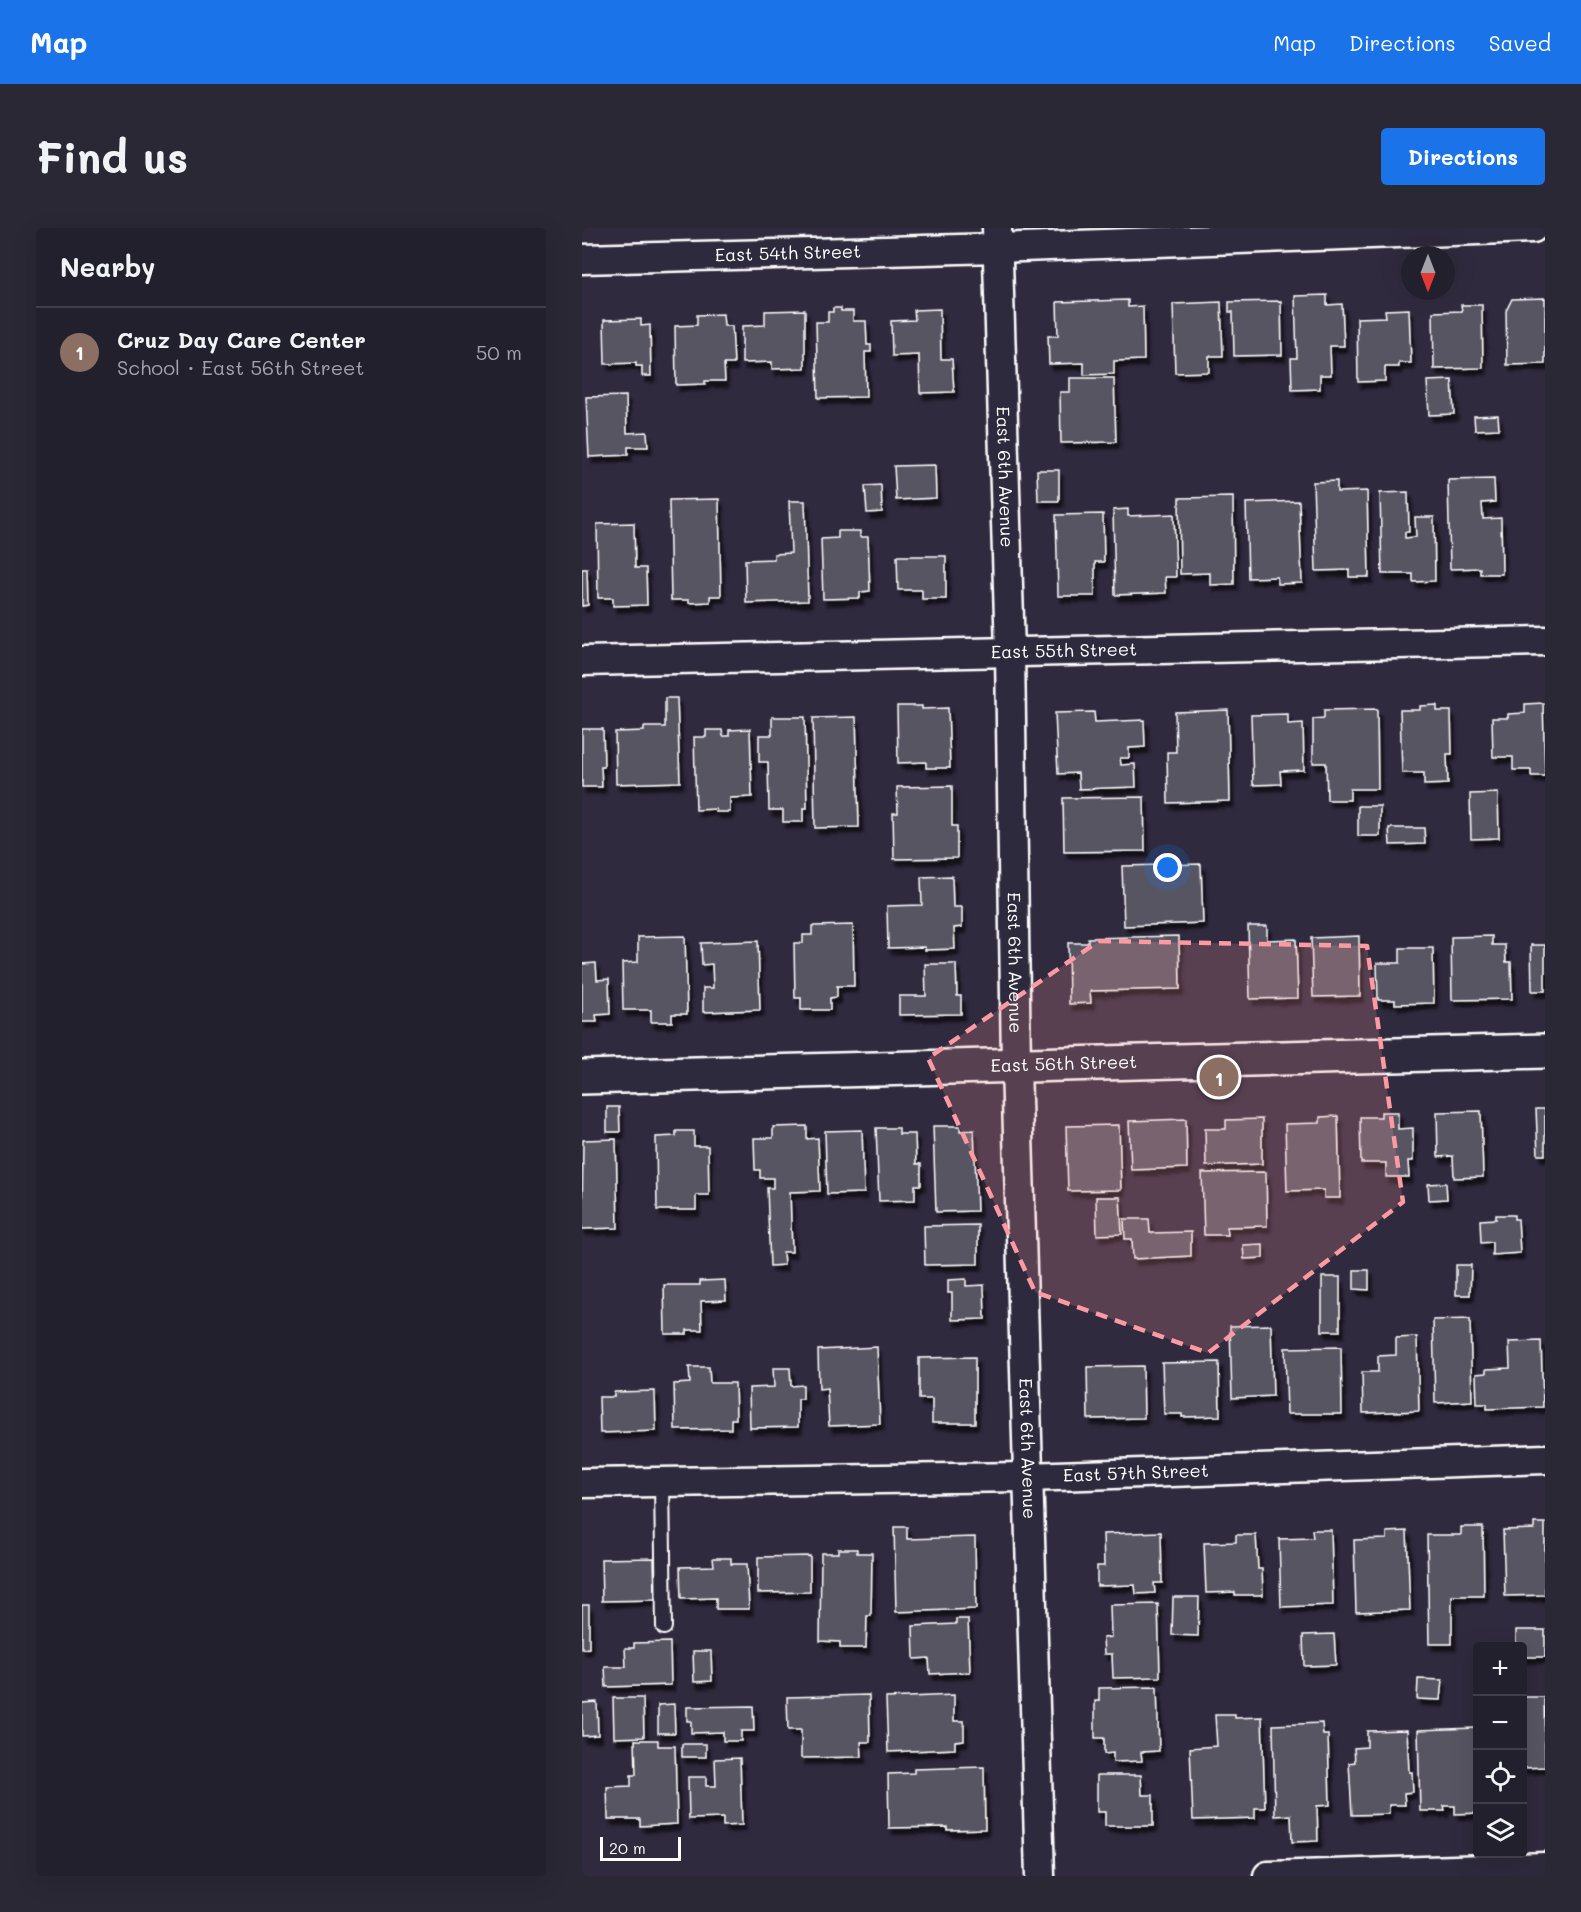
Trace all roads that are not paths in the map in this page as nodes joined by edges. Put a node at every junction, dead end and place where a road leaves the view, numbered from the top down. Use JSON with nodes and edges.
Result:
{"nodes":[{"id":1,"x":1533,"y":228,"type":"edge"},
{"id":2,"x":997,"y":238,"type":"edge"},
{"id":3,"x":582,"y":259,"type":"edge"},
{"id":4,"x":1545,"y":641,"type":"edge"},
{"id":5,"x":1010,"y":652,"type":"junction"},
{"id":6,"x":582,"y":661,"type":"edge"},
{"id":7,"x":1545,"y":1051,"type":"edge"},
{"id":8,"x":1016,"y":1066,"type":"junction"},
{"id":9,"x":582,"y":1077,"type":"edge"},
{"id":10,"x":1545,"y":1459,"type":"edge"},
{"id":11,"x":1027,"y":1477,"type":"junction"},
{"id":12,"x":662,"y":1482,"type":"junction"},
{"id":13,"x":582,"y":1483,"type":"edge"},
{"id":14,"x":664,"y":1627,"type":"dead end"},
{"id":15,"x":1545,"y":1867,"type":"edge"},
{"id":16,"x":1040,"y":1876,"type":"edge"},
{"id":17,"x":1268,"y":1876,"type":"edge"}],
"edges":[{"from":1,"to":2,"type":"street","name":"East 54th Street"},
{"from":2,"to":3,"type":"street","name":"East 54th Street"},
{"from":2,"to":5,"type":"street","name":"East 6th Avenue"},
{"from":4,"to":5,"type":"street","name":"East 55th Street"},
{"from":5,"to":6,"type":"street","name":"East 55th Street"},
{"from":5,"to":8,"type":"street","name":"East 6th Avenue"},
{"from":7,"to":8,"type":"street","name":"East 56th Street"},
{"from":8,"to":9,"type":"street","name":"East 56th Street"},
{"from":8,"to":11,"type":"street","name":"East 6th Avenue"},
{"from":10,"to":11,"type":"street","name":"East 57th Street"},
{"from":11,"to":12,"type":"street","name":"East 57th Street"},
{"from":11,"to":16,"type":"street","name":"East 6th Avenue"},
{"from":12,"to":13,"type":"street","name":"East 57th Street"},
{"from":12,"to":14,"type":"lane"},
{"from":15,"to":17,"type":"street"}]}
